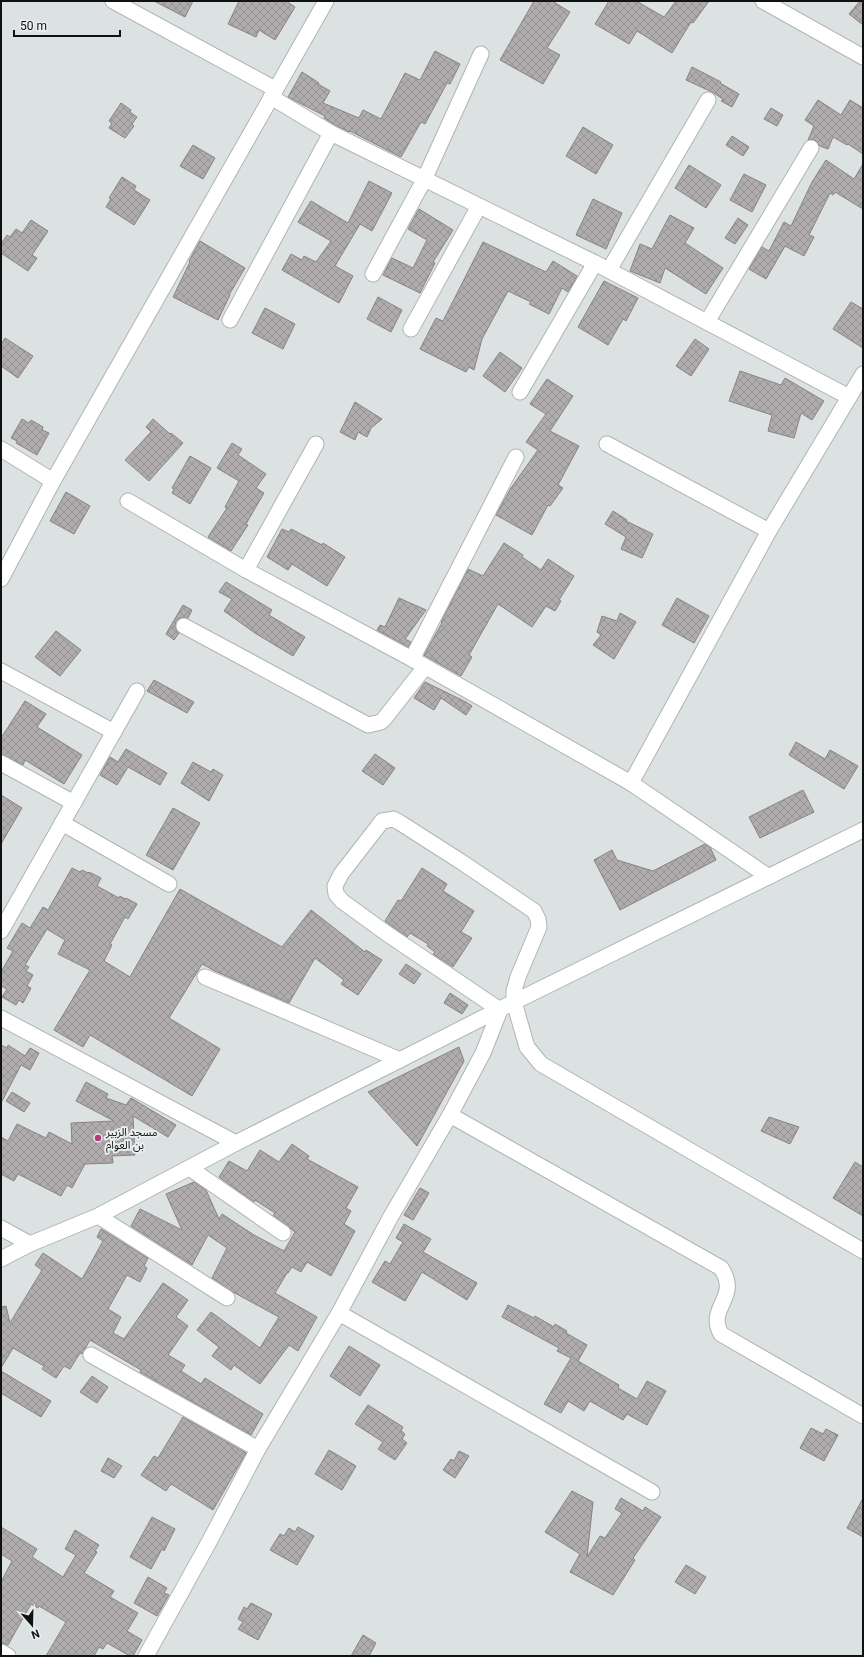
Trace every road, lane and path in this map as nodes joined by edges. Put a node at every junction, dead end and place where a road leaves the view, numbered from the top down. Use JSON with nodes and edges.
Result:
{"nodes":[{"id":1,"x":113,"y":1,"type":"edge"},
{"id":2,"x":326,"y":1,"type":"edge"},
{"id":3,"x":763,"y":1,"type":"edge"},
{"id":4,"x":481,"y":54,"type":"dead end"},
{"id":5,"x":863,"y":57,"type":"edge"},
{"id":6,"x":273,"y":93,"type":"junction"},
{"id":7,"x":708,"y":100,"type":"dead end"},
{"id":8,"x":331,"y":133,"type":"junction"},
{"id":9,"x":811,"y":148,"type":"dead end"},
{"id":10,"x":424,"y":180,"type":"junction"},
{"id":11,"x":479,"y":206,"type":"junction"},
{"id":12,"x":595,"y":262,"type":"junction"},
{"id":13,"x":609,"y":270,"type":"junction"},
{"id":14,"x":373,"y":274,"type":"dead end"},
{"id":15,"x":230,"y":320,"type":"dead end"},
{"id":16,"x":707,"y":322,"type":"junction"},
{"id":17,"x":412,"y":329,"type":"dead end"},
{"id":18,"x":863,"y":374,"type":"edge"},
{"id":19,"x":520,"y":392,"type":"dead end"},
{"id":20,"x":849,"y":397,"type":"junction"},
{"id":21,"x":316,"y":444,"type":"dead end"},
{"id":22,"x":607,"y":444,"type":"dead end"},
{"id":23,"x":1,"y":449,"type":"edge"},
{"id":24,"x":516,"y":457,"type":"dead end"},
{"id":25,"x":53,"y":481,"type":"junction"},
{"id":26,"x":128,"y":501,"type":"dead end"},
{"id":27,"x":769,"y":531,"type":"junction"},
{"id":28,"x":246,"y":570,"type":"junction"},
{"id":29,"x":1,"y":579,"type":"edge"},
{"id":30,"x":184,"y":626,"type":"dead end"},
{"id":31,"x":412,"y":660,"type":"junction"},
{"id":32,"x":425,"y":667,"type":"junction"},
{"id":33,"x":1,"y":671,"type":"edge"},
{"id":34,"x":137,"y":691,"type":"dead end"},
{"id":35,"x":114,"y":732,"type":"junction"},
{"id":36,"x":1,"y":763,"type":"edge"},
{"id":37,"x":631,"y":783,"type":"junction"},
{"id":38,"x":74,"y":803,"type":"junction"},
{"id":39,"x":62,"y":823,"type":"junction"},
{"id":40,"x":863,"y":830,"type":"edge"},
{"id":41,"x":769,"y":877,"type":"junction"},
{"id":42,"x":169,"y":884,"type":"dead end"},
{"id":43,"x":2,"y":926,"type":"edge"},
{"id":44,"x":205,"y":977,"type":"dead end"},
{"id":45,"x":514,"y":1002,"type":"junction"},
{"id":46,"x":500,"y":1010,"type":"junction"},
{"id":47,"x":1,"y":1018,"type":"edge"},
{"id":48,"x":400,"y":1060,"type":"junction"},
{"id":49,"x":450,"y":1115,"type":"junction"},
{"id":50,"x":236,"y":1144,"type":"junction"},
{"id":51,"x":191,"y":1168,"type":"junction"},
{"id":52,"x":98,"y":1216,"type":"junction"},
{"id":53,"x":1,"y":1228,"type":"edge"},
{"id":54,"x":283,"y":1233,"type":"dead end"},
{"id":55,"x":30,"y":1244,"type":"junction"},
{"id":56,"x":863,"y":1251,"type":"edge"},
{"id":57,"x":1,"y":1259,"type":"edge"},
{"id":58,"x":227,"y":1298,"type":"dead end"},
{"id":59,"x":339,"y":1313,"type":"junction"},
{"id":60,"x":91,"y":1355,"type":"dead end"},
{"id":61,"x":863,"y":1416,"type":"edge"},
{"id":62,"x":258,"y":1449,"type":"junction"},
{"id":63,"x":652,"y":1492,"type":"dead end"},
{"id":64,"x":1,"y":1652,"type":"edge"},
{"id":65,"x":8,"y":1656,"type":"edge"},
{"id":66,"x":146,"y":1656,"type":"edge"}],
"edges":[{"from":1,"to":6,"type":"street"},
{"from":2,"to":6,"type":"street"},
{"from":3,"to":5,"type":"street"},
{"from":4,"to":10,"type":"street"},
{"from":6,"to":8,"type":"street"},
{"from":6,"to":25,"type":"street"},
{"from":7,"to":13,"type":"street"},
{"from":8,"to":10,"type":"street"},
{"from":8,"to":15,"type":"street"},
{"from":9,"to":16,"type":"street"},
{"from":10,"to":11,"type":"street"},
{"from":10,"to":14,"type":"street"},
{"from":11,"to":12,"type":"street"},
{"from":11,"to":17,"type":"street"},
{"from":12,"to":13,"type":"street"},
{"from":12,"to":19,"type":"street"},
{"from":13,"to":16,"type":"street"},
{"from":16,"to":20,"type":"street"},
{"from":18,"to":20,"type":"street"},
{"from":20,"to":27,"type":"street"},
{"from":21,"to":28,"type":"street"},
{"from":22,"to":27,"type":"street"},
{"from":23,"to":25,"type":"street"},
{"from":24,"to":31,"type":"street"},
{"from":25,"to":29,"type":"street"},
{"from":26,"to":28,"type":"street"},
{"from":27,"to":37,"type":"street"},
{"from":28,"to":31,"type":"street"},
{"from":30,"to":32,"type":"street"},
{"from":31,"to":32,"type":"street"},
{"from":32,"to":37,"type":"street"},
{"from":33,"to":35,"type":"street"},
{"from":34,"to":35,"type":"street"},
{"from":35,"to":38,"type":"street"},
{"from":36,"to":38,"type":"street"},
{"from":37,"to":41,"type":"street"},
{"from":38,"to":39,"type":"street"},
{"from":39,"to":42,"type":"street"},
{"from":39,"to":43,"type":"street"},
{"from":40,"to":41,"type":"street"},
{"from":41,"to":45,"type":"street"},
{"from":44,"to":48,"type":"street"},
{"from":45,"to":46,"type":"street"},
{"from":45,"to":46,"type":"street"},
{"from":45,"to":56,"type":"street"},
{"from":46,"to":48,"type":"street"},
{"from":46,"to":49,"type":"street"},
{"from":47,"to":50,"type":"street"},
{"from":48,"to":50,"type":"street"},
{"from":49,"to":59,"type":"street"},
{"from":49,"to":61,"type":"street"},
{"from":50,"to":51,"type":"street"},
{"from":51,"to":52,"type":"street"},
{"from":51,"to":54,"type":"street"},
{"from":52,"to":55,"type":"street"},
{"from":52,"to":58,"type":"street"},
{"from":53,"to":55,"type":"street"},
{"from":55,"to":57,"type":"street"},
{"from":59,"to":62,"type":"street"},
{"from":59,"to":63,"type":"street"},
{"from":60,"to":62,"type":"street"},
{"from":62,"to":66,"type":"street"},
{"from":64,"to":65,"type":"street"}]}
